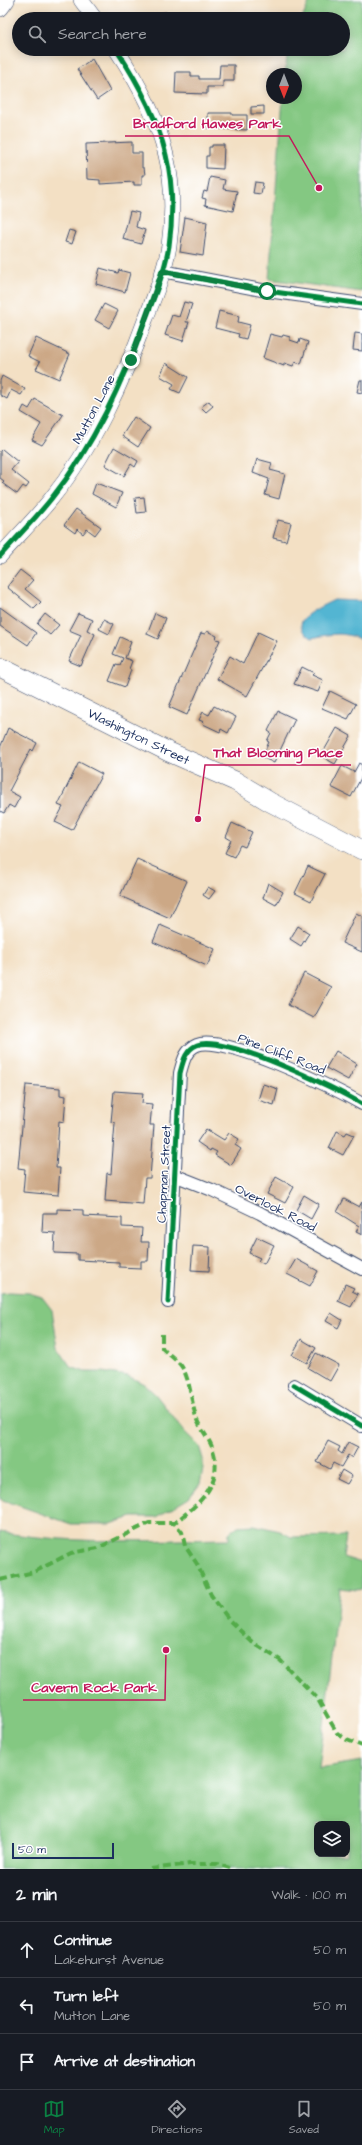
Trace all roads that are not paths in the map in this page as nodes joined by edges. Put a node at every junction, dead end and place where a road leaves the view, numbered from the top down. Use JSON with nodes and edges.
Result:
{"nodes":[{"id":1,"x":6,"y":0,"type":"edge"},
{"id":2,"x":81,"y":0,"type":"edge"},
{"id":3,"x":0,"y":8,"type":"edge"},
{"id":4,"x":90,"y":12,"type":"edge"},
{"id":5,"x":121,"y":56,"type":"edge"},
{"id":6,"x":162,"y":271,"type":"junction"},
{"id":7,"x":362,"y":304,"type":"edge"},
{"id":8,"x":0,"y":556,"type":"edge"},
{"id":9,"x":0,"y":667,"type":"edge"},
{"id":10,"x":362,"y":850,"type":"edge"},
{"id":11,"x":190,"y":1050,"type":"joint"},
{"id":12,"x":362,"y":1104,"type":"edge"},
{"id":13,"x":174,"y":1175,"type":"junction"},
{"id":14,"x":362,"y":1269,"type":"edge"},
{"id":15,"x":168,"y":1302,"type":"dead end"},
{"id":16,"x":294,"y":1385,"type":"dead end"},
{"id":17,"x":362,"y":1426,"type":"edge"}],
"edges":[{"from":1,"to":3,"type":"main road"},
{"from":2,"to":4,"type":"street"},
{"from":5,"to":6,"type":"street","name":"Mutton Lane"},
{"from":6,"to":7,"type":"street"},
{"from":6,"to":8,"type":"street","name":"Mutton Lane"},
{"from":9,"to":10,"type":"main road","name":"Washington Street"},
{"from":11,"to":12,"type":"street","name":"Pine Cliff Road"},
{"from":11,"to":13,"type":"street","name":"Chapman Street"},
{"from":13,"to":14,"type":"street","name":"Overlook Road"},
{"from":13,"to":15,"type":"street","name":"Chapman Street"},
{"from":16,"to":17,"type":"street"}]}
